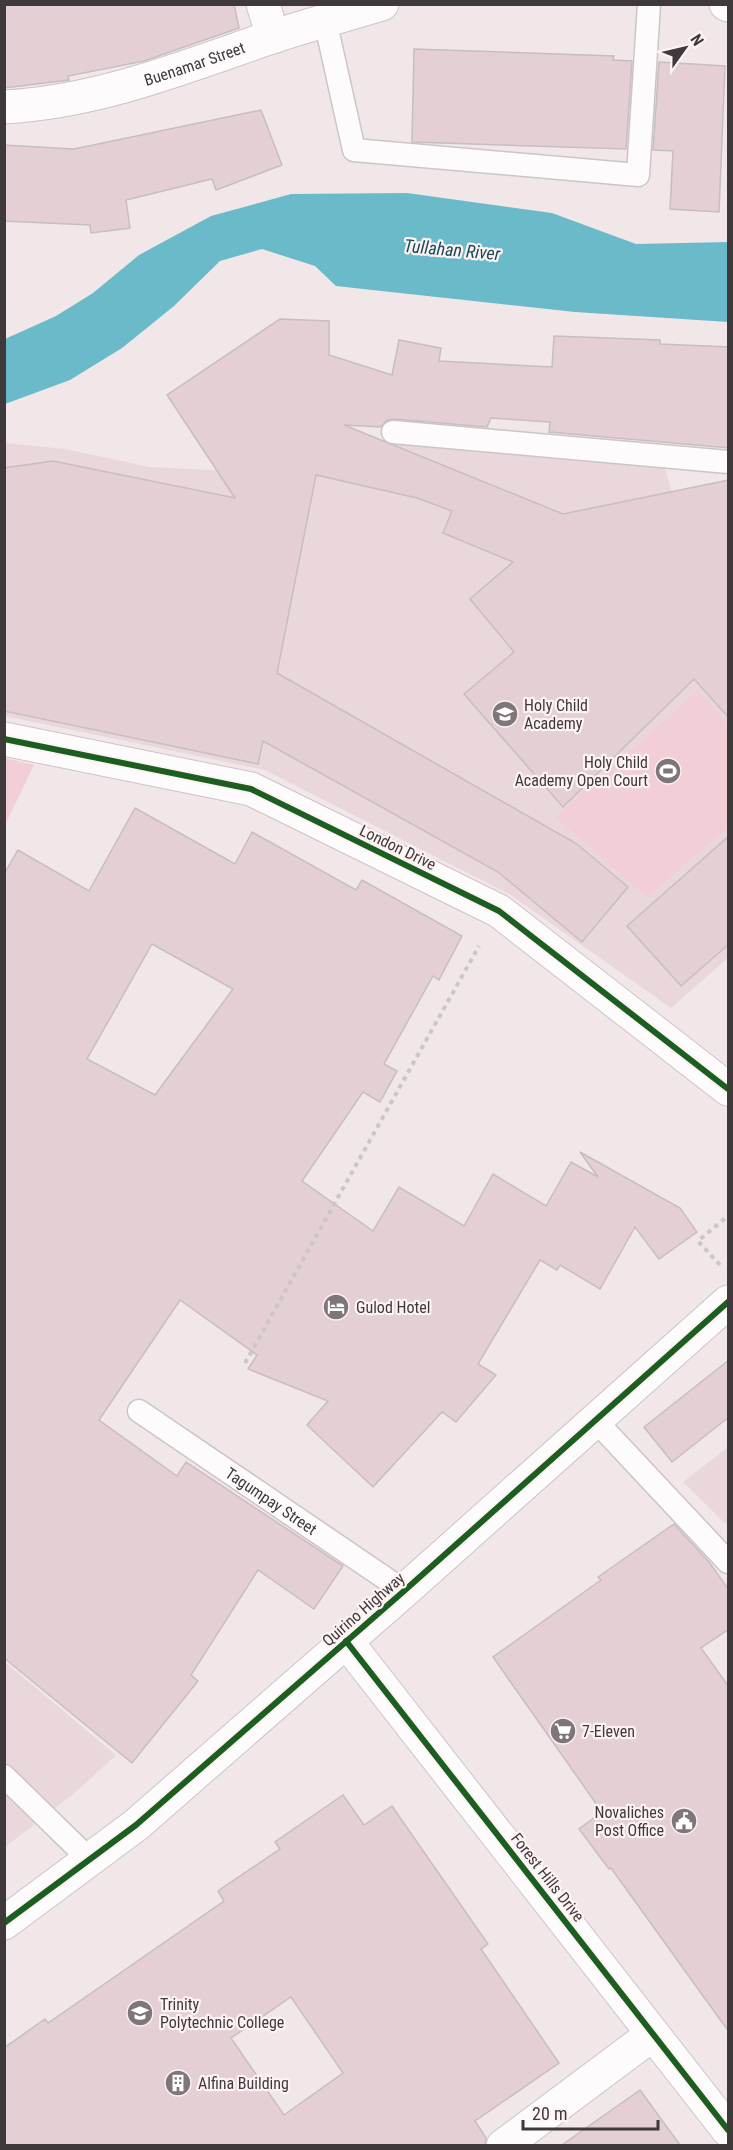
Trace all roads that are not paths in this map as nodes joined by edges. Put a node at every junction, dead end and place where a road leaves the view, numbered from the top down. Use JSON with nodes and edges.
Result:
{"nodes":[{"id":1,"x":263,"y":4,"type":"edge"},
{"id":2,"x":382,"y":4,"type":"edge"},
{"id":3,"x":649,"y":4,"type":"edge"},
{"id":4,"x":325,"y":20,"type":"junction"},
{"id":5,"x":273,"y":37,"type":"junction"},
{"id":6,"x":4,"y":107,"type":"edge"},
{"id":7,"x":393,"y":432,"type":"dead end"},
{"id":8,"x":729,"y":462,"type":"edge"},
{"id":9,"x":4,"y":739,"type":"edge"},
{"id":10,"x":729,"y":1089,"type":"edge"},
{"id":11,"x":729,"y":1302,"type":"edge"},
{"id":12,"x":139,"y":1411,"type":"dead end"},
{"id":13,"x":595,"y":1420,"type":"junction"},
{"id":14,"x":729,"y":1562,"type":"edge"},
{"id":15,"x":404,"y":1591,"type":"junction"},
{"id":16,"x":346,"y":1641,"type":"junction"},
{"id":17,"x":4,"y":1776,"type":"edge"},
{"id":18,"x":91,"y":1861,"type":"junction"},
{"id":19,"x":4,"y":1923,"type":"edge"},
{"id":20,"x":653,"y":2034,"type":"junction"},
{"id":21,"x":729,"y":2130,"type":"edge"},
{"id":22,"x":503,"y":2145,"type":"edge"}],
"edges":[{"from":1,"to":5,"type":"street"},
{"from":2,"to":4,"type":"street","name":"Buenamar Street"},
{"from":3,"to":4,"type":"lane"},
{"from":4,"to":5,"type":"street","name":"Buenamar Street"},
{"from":5,"to":6,"type":"street","name":"Buenamar Street"},
{"from":7,"to":8,"type":"lane"},
{"from":9,"to":10,"type":"street","name":"London Drive"},
{"from":11,"to":13,"type":"street","name":"Quirino Highway"},
{"from":12,"to":15,"type":"lane","name":"Tagumpay Street"},
{"from":13,"to":14,"type":"lane"},
{"from":13,"to":15,"type":"street","name":"Quirino Highway"},
{"from":15,"to":16,"type":"street","name":"Quirino Highway"},
{"from":16,"to":18,"type":"street","name":"Quirino Highway"},
{"from":16,"to":20,"type":"street","name":"Forest Hills Drive"},
{"from":17,"to":18,"type":"lane"},
{"from":18,"to":19,"type":"street","name":"Quirino Highway"},
{"from":20,"to":21,"type":"street","name":"Forest Hills Drive"},
{"from":20,"to":22,"type":"street"}]}
